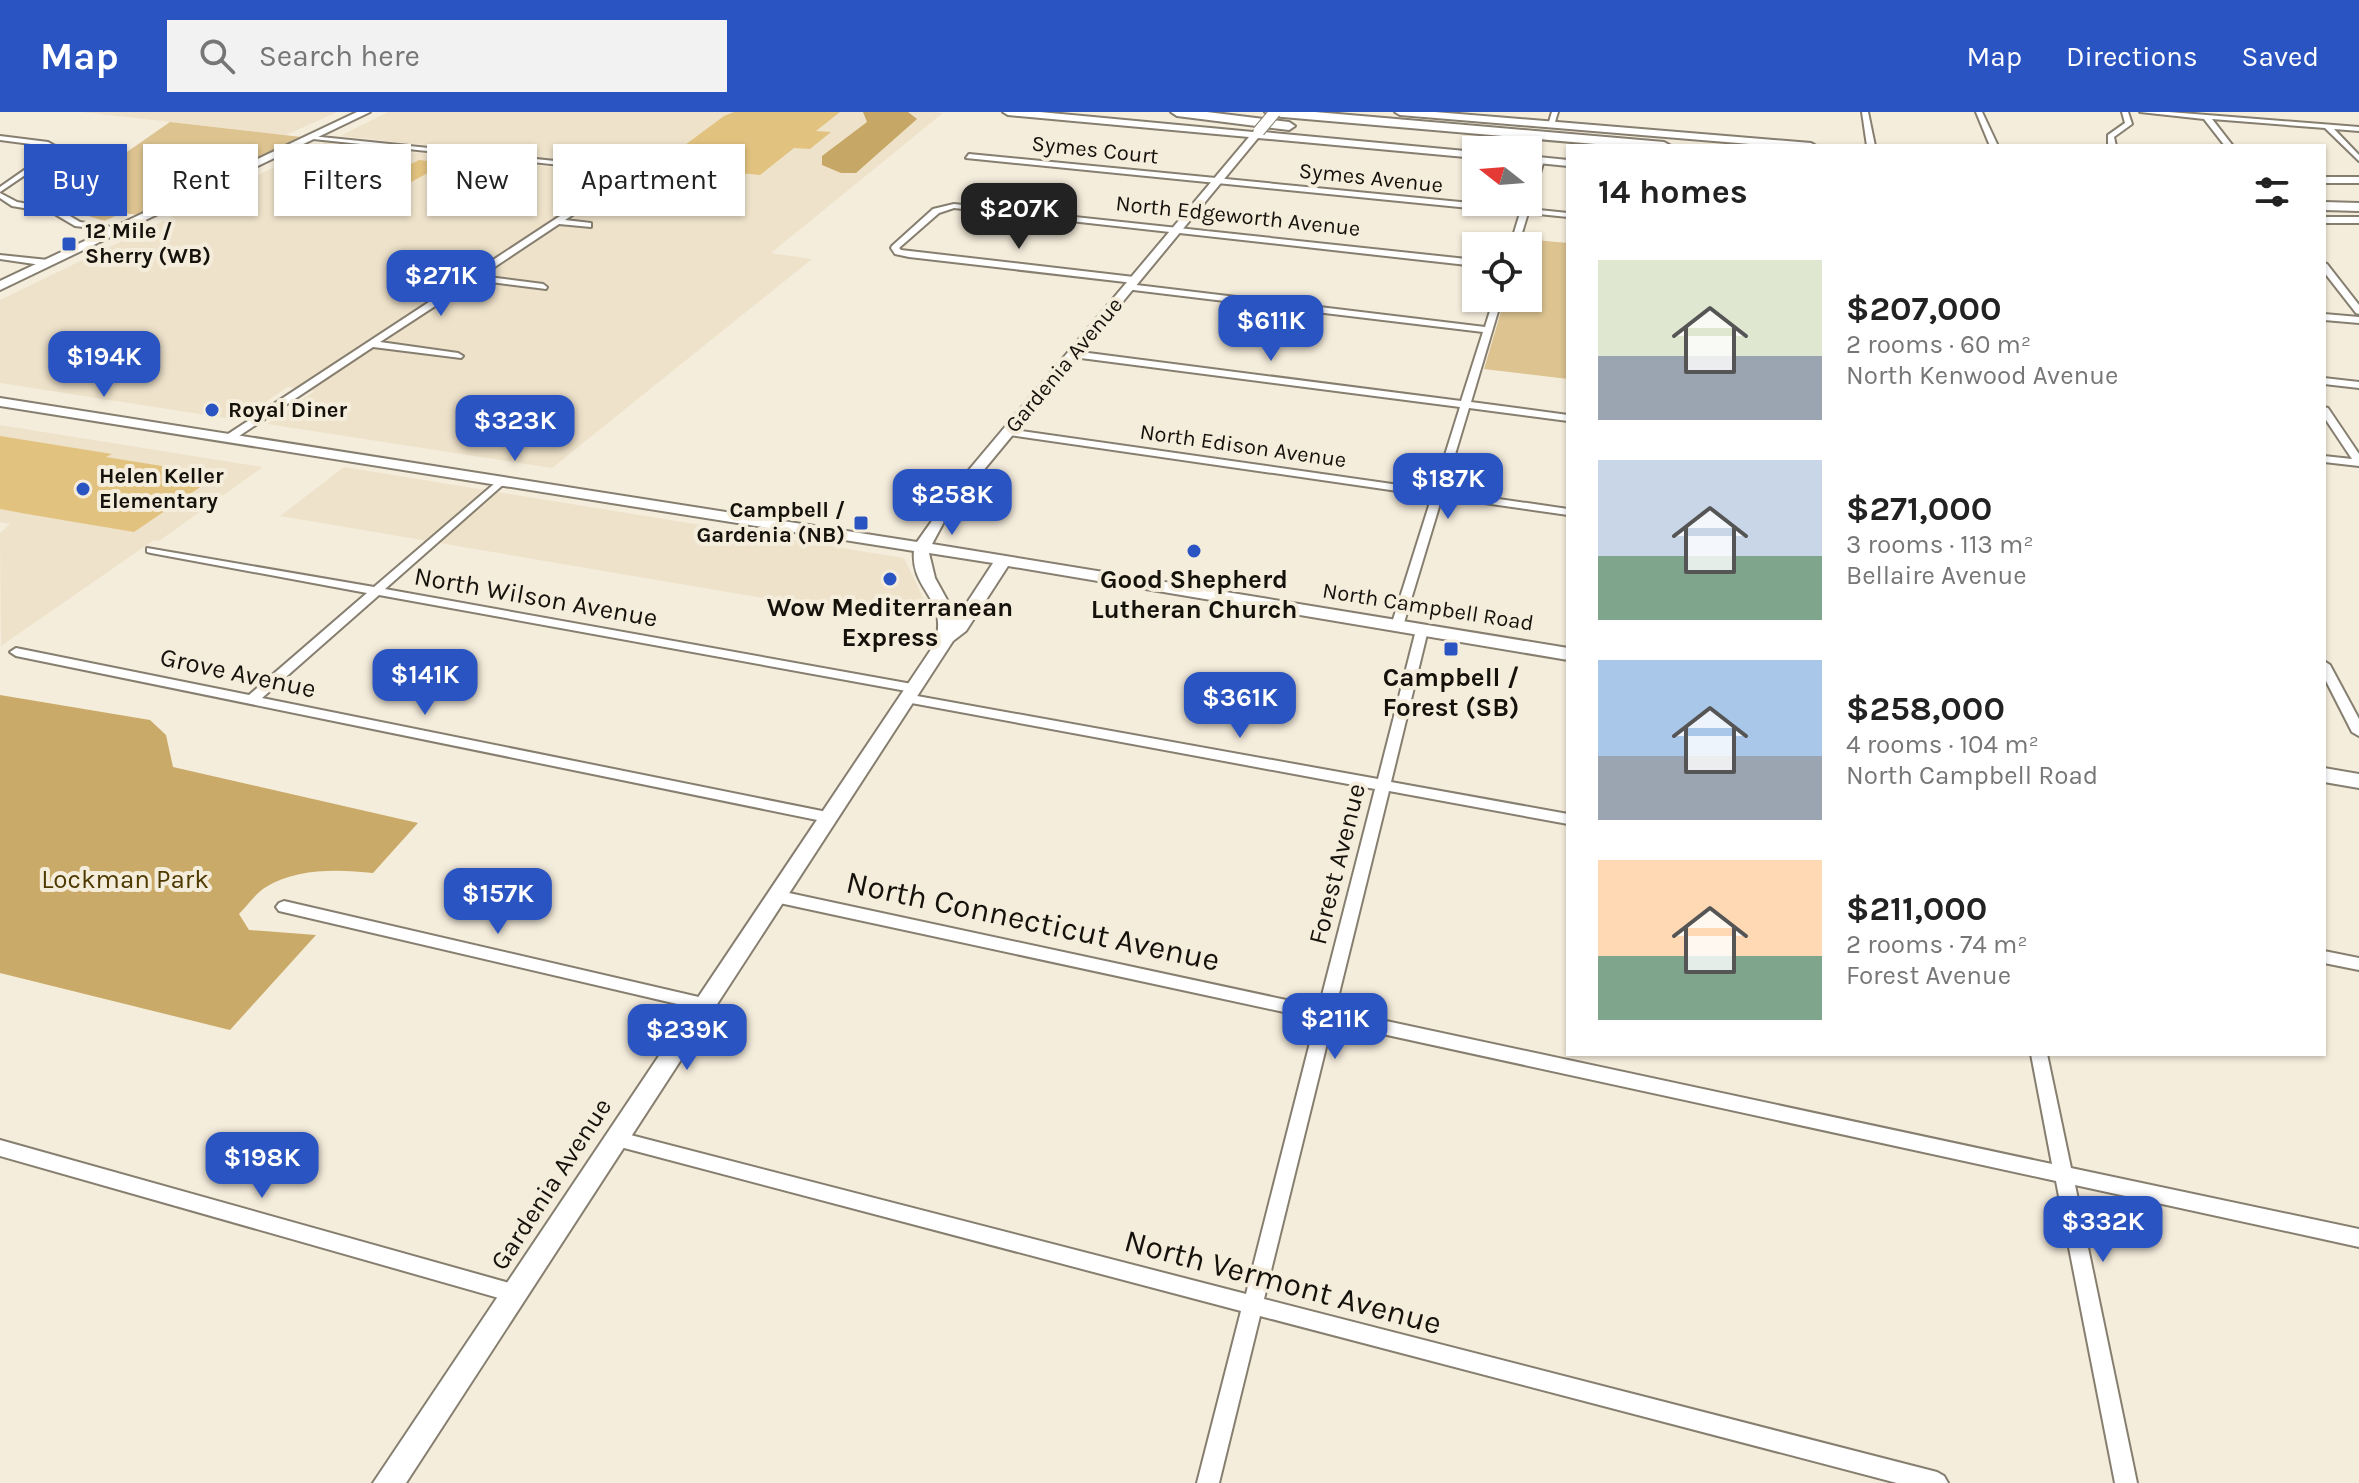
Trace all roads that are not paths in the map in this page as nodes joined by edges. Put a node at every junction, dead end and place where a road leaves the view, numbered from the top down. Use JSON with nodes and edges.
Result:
{"nodes":[{"id":1,"x":365,"y":112,"type":"edge"},
{"id":2,"x":1008,"y":112,"type":"edge"},
{"id":3,"x":1177,"y":112,"type":"edge"},
{"id":4,"x":1273,"y":112,"type":"edge"},
{"id":5,"x":1400,"y":112,"type":"edge"},
{"id":6,"x":1555,"y":112,"type":"edge"},
{"id":7,"x":1865,"y":112,"type":"edge"},
{"id":8,"x":1979,"y":112,"type":"edge"},
{"id":9,"x":2125,"y":112,"type":"edge"},
{"id":10,"x":2143,"y":112,"type":"edge"},
{"id":11,"x":2206,"y":117,"type":"junction"},
{"id":12,"x":1551,"y":125,"type":"junction"},
{"id":13,"x":2327,"y":126,"type":"junction"},
{"id":14,"x":2359,"y":129,"type":"edge"},
{"id":15,"x":1257,"y":134,"type":"junction"},
{"id":16,"x":313,"y":137,"type":"junction"},
{"id":17,"x":0,"y":138,"type":"edge"},
{"id":18,"x":1641,"y":144,"type":"edge"},
{"id":19,"x":1786,"y":144,"type":"edge"},
{"id":20,"x":1871,"y":144,"type":"edge"},
{"id":21,"x":1993,"y":144,"type":"edge"},
{"id":22,"x":2112,"y":144,"type":"edge"},
{"id":23,"x":2227,"y":144,"type":"edge"},
{"id":24,"x":1566,"y":150,"type":"edge"},
{"id":25,"x":1462,"y":154,"type":"edge"},
{"id":26,"x":969,"y":156,"type":"dead end"},
{"id":27,"x":2359,"y":159,"type":"edge"},
{"id":28,"x":1542,"y":160,"type":"edge"},
{"id":29,"x":1566,"y":163,"type":"edge"},
{"id":30,"x":2326,"y":180,"type":"edge"},
{"id":31,"x":2359,"y":180,"type":"edge"},
{"id":32,"x":1217,"y":181,"type":"junction"},
{"id":33,"x":0,"y":192,"type":"edge"},
{"id":34,"x":2326,"y":192,"type":"edge"},
{"id":35,"x":2359,"y":193,"type":"edge"},
{"id":36,"x":1462,"y":200,"type":"edge"},
{"id":37,"x":2326,"y":206,"type":"edge"},
{"id":38,"x":2359,"y":207,"type":"edge"},
{"id":39,"x":1542,"y":209,"type":"edge"},
{"id":40,"x":1566,"y":215,"type":"edge"},
{"id":41,"x":2326,"y":220,"type":"edge"},
{"id":42,"x":2359,"y":220,"type":"edge"},
{"id":43,"x":557,"y":221,"type":"junction"},
{"id":44,"x":588,"y":225,"type":"dead end"},
{"id":45,"x":119,"y":229,"type":"junction"},
{"id":46,"x":1176,"y":229,"type":"junction"},
{"id":47,"x":0,"y":257,"type":"edge"},
{"id":48,"x":1462,"y":261,"type":"edge"},
{"id":49,"x":48,"y":263,"type":"junction"},
{"id":50,"x":2326,"y":269,"type":"edge"},
{"id":51,"x":472,"y":277,"type":"junction"},
{"id":52,"x":1131,"y":283,"type":"junction"},
{"id":53,"x":0,"y":286,"type":"edge"},
{"id":54,"x":543,"y":287,"type":"dead end"},
{"id":55,"x":2359,"y":311,"type":"edge"},
{"id":56,"x":1494,"y":312,"type":"edge"},
{"id":57,"x":2326,"y":317,"type":"edge"},
{"id":58,"x":2359,"y":320,"type":"edge"},
{"id":59,"x":1488,"y":330,"type":"junction"},
{"id":60,"x":371,"y":344,"type":"junction"},
{"id":61,"x":1073,"y":354,"type":"junction"},
{"id":62,"x":458,"y":356,"type":"dead end"},
{"id":63,"x":2326,"y":381,"type":"edge"},
{"id":64,"x":2359,"y":385,"type":"edge"},
{"id":65,"x":0,"y":402,"type":"edge"},
{"id":66,"x":1465,"y":405,"type":"junction"},
{"id":67,"x":2326,"y":413,"type":"edge"},
{"id":68,"x":1566,"y":418,"type":"edge"},
{"id":69,"x":1007,"y":432,"type":"junction"},
{"id":70,"x":229,"y":438,"type":"junction"},
{"id":71,"x":2326,"y":459,"type":"edge"},
{"id":72,"x":2359,"y":463,"type":"edge"},
{"id":73,"x":501,"y":481,"type":"junction"},
{"id":74,"x":1438,"y":494,"type":"junction"},
{"id":75,"x":1566,"y":512,"type":"edge"},
{"id":76,"x":923,"y":548,"type":"junction"},
{"id":77,"x":151,"y":550,"type":"dead end"},
{"id":78,"x":1003,"y":560,"type":"junction"},
{"id":79,"x":372,"y":592,"type":"junction"},
{"id":80,"x":1397,"y":626,"type":"junction"},
{"id":81,"x":1422,"y":630,"type":"junction"},
{"id":82,"x":947,"y":637,"type":"junction"},
{"id":83,"x":16,"y":652,"type":"dead end"},
{"id":84,"x":1566,"y":654,"type":"edge"},
{"id":85,"x":2326,"y":669,"type":"edge"},
{"id":86,"x":909,"y":693,"type":"junction"},
{"id":87,"x":252,"y":700,"type":"junction"},
{"id":88,"x":2359,"y":732,"type":"edge"},
{"id":89,"x":2326,"y":775,"type":"edge"},
{"id":90,"x":2359,"y":781,"type":"edge"},
{"id":91,"x":1383,"y":786,"type":"junction"},
{"id":92,"x":827,"y":817,"type":"junction"},
{"id":93,"x":1566,"y":819,"type":"edge"},
{"id":94,"x":775,"y":896,"type":"junction"},
{"id":95,"x":284,"y":907,"type":"dead end"},
{"id":96,"x":2326,"y":957,"type":"edge"},
{"id":97,"x":2359,"y":964,"type":"edge"},
{"id":98,"x":703,"y":1004,"type":"junction"},
{"id":99,"x":1326,"y":1015,"type":"junction"},
{"id":100,"x":2039,"y":1056,"type":"edge"},
{"id":101,"x":615,"y":1139,"type":"junction"},
{"id":102,"x":0,"y":1148,"type":"edge"},
{"id":103,"x":2063,"y":1174,"type":"junction"},
{"id":104,"x":2359,"y":1238,"type":"edge"},
{"id":105,"x":513,"y":1293,"type":"junction"},
{"id":106,"x":1253,"y":1305,"type":"junction"},
{"id":107,"x":388,"y":1483,"type":"edge"},
{"id":108,"x":1208,"y":1483,"type":"edge"},
{"id":109,"x":1937,"y":1483,"type":"edge"},
{"id":110,"x":2126,"y":1483,"type":"edge"}],
"edges":[{"from":1,"to":16,"type":"street"},
{"from":2,"to":15,"type":"street"},
{"from":3,"to":24,"type":"highway"},
{"from":4,"to":15,"type":"street","name":"Gardenia Avenue","bridge":true},
{"from":4,"to":18,"type":"highway"},
{"from":5,"to":12,"type":"street"},
{"from":6,"to":12,"type":"street"},
{"from":7,"to":20,"type":"street"},
{"from":8,"to":21,"type":"street"},
{"from":9,"to":22,"type":"street"},
{"from":10,"to":11,"type":"street"},
{"from":11,"to":13,"type":"street"},
{"from":11,"to":23,"type":"street"},
{"from":12,"to":19,"type":"street"},
{"from":13,"to":14,"type":"street"},
{"from":13,"to":27,"type":"street"},
{"from":15,"to":25,"type":"street"},
{"from":15,"to":32,"type":"street","name":"Gardenia Avenue"},
{"from":16,"to":43,"type":"street"},
{"from":16,"to":45,"type":"street"},
{"from":17,"to":33,"type":"street"},
{"from":26,"to":32,"type":"street","name":"Symes Court"},
{"from":28,"to":29,"type":"street"},
{"from":30,"to":31,"type":"street"},
{"from":32,"to":36,"type":"street","name":"Symes Avenue"},
{"from":32,"to":46,"type":"street","name":"Gardenia Avenue"},
{"from":33,"to":45,"type":"street"},
{"from":34,"to":35,"type":"highway"},
{"from":37,"to":38,"type":"highway"},
{"from":39,"to":40,"type":"street","name":"Symes Avenue"},
{"from":41,"to":42,"type":"street"},
{"from":43,"to":44,"type":"street"},
{"from":43,"to":51,"type":"street"},
{"from":45,"to":49,"type":"street"},
{"from":46,"to":48,"type":"street","name":"North Edgeworth Avenue"},
{"from":46,"to":52,"type":"street","name":"Gardenia Avenue"},
{"from":46,"to":52,"type":"street","name":"North Edgeworth Avenue"},
{"from":47,"to":49,"type":"street"},
{"from":49,"to":53,"type":"street"},
{"from":50,"to":55,"type":"street"},
{"from":51,"to":54,"type":"street"},
{"from":51,"to":60,"type":"street"},
{"from":52,"to":59,"type":"street"},
{"from":52,"to":61,"type":"street","name":"Gardenia Avenue"},
{"from":56,"to":59,"type":"street"},
{"from":57,"to":58,"type":"street"},
{"from":59,"to":66,"type":"street"},
{"from":60,"to":62,"type":"street"},
{"from":60,"to":70,"type":"street"},
{"from":61,"to":66,"type":"street"},
{"from":61,"to":69,"type":"street","name":"Gardenia Avenue"},
{"from":63,"to":64,"type":"street"},
{"from":65,"to":70,"type":"street","name":"North Campbell Road"},
{"from":66,"to":68,"type":"street"},
{"from":66,"to":74,"type":"street"},
{"from":67,"to":72,"type":"street"},
{"from":69,"to":74,"type":"street","name":"North Edison Avenue"},
{"from":69,"to":76,"type":"street","name":"Gardenia Avenue"},
{"from":70,"to":73,"type":"street","name":"North Campbell Road"},
{"from":71,"to":72,"type":"street"},
{"from":73,"to":76,"type":"street","name":"North Campbell Road"},
{"from":73,"to":79,"type":"street"},
{"from":74,"to":75,"type":"street","name":"North Edison Avenue"},
{"from":74,"to":80,"type":"street"},
{"from":76,"to":78,"type":"street","name":"North Campbell Road"},
{"from":76,"to":82,"type":"street"},
{"from":77,"to":79,"type":"street","name":"North Wilson Avenue"},
{"from":78,"to":80,"type":"street","name":"North Campbell Road"},
{"from":78,"to":82,"type":"street","name":"Gardenia Avenue"},
{"from":79,"to":86,"type":"street","name":"North Wilson Avenue"},
{"from":79,"to":87,"type":"street"},
{"from":80,"to":81,"type":"street","name":"North Campbell Road"},
{"from":81,"to":84,"type":"street","name":"North Campbell Road"},
{"from":81,"to":91,"type":"street","name":"Forest Avenue"},
{"from":82,"to":86,"type":"street","name":"Gardenia Avenue"},
{"from":83,"to":87,"type":"street","name":"Grove Avenue"},
{"from":85,"to":88,"type":"street"},
{"from":86,"to":91,"type":"street","name":"North Wilson Avenue"},
{"from":86,"to":92,"type":"street","name":"Gardenia Avenue"},
{"from":87,"to":92,"type":"street","name":"Grove Avenue"},
{"from":89,"to":90,"type":"street"},
{"from":91,"to":93,"type":"street","name":"North Wilson Avenue"},
{"from":91,"to":99,"type":"street","name":"Forest Avenue"},
{"from":92,"to":94,"type":"street","name":"Gardenia Avenue"},
{"from":94,"to":98,"type":"street","name":"Gardenia Avenue"},
{"from":94,"to":99,"type":"street","name":"North Connecticut Avenue"},
{"from":95,"to":98,"type":"street"},
{"from":96,"to":97,"type":"street"},
{"from":98,"to":101,"type":"street","name":"Gardenia Avenue"},
{"from":99,"to":103,"type":"street","name":"North Connecticut Avenue"},
{"from":99,"to":106,"type":"street","name":"Forest Avenue"},
{"from":100,"to":103,"type":"street"},
{"from":101,"to":105,"type":"street","name":"Gardenia Avenue"},
{"from":101,"to":106,"type":"street","name":"North Vermont Avenue"},
{"from":102,"to":105,"type":"street"},
{"from":103,"to":104,"type":"street","name":"North Connecticut Avenue"},
{"from":103,"to":110,"type":"street"},
{"from":105,"to":107,"type":"street","name":"Gardenia Avenue"},
{"from":106,"to":108,"type":"street","name":"Forest Avenue"},
{"from":106,"to":109,"type":"street","name":"North Vermont Avenue"}]}
